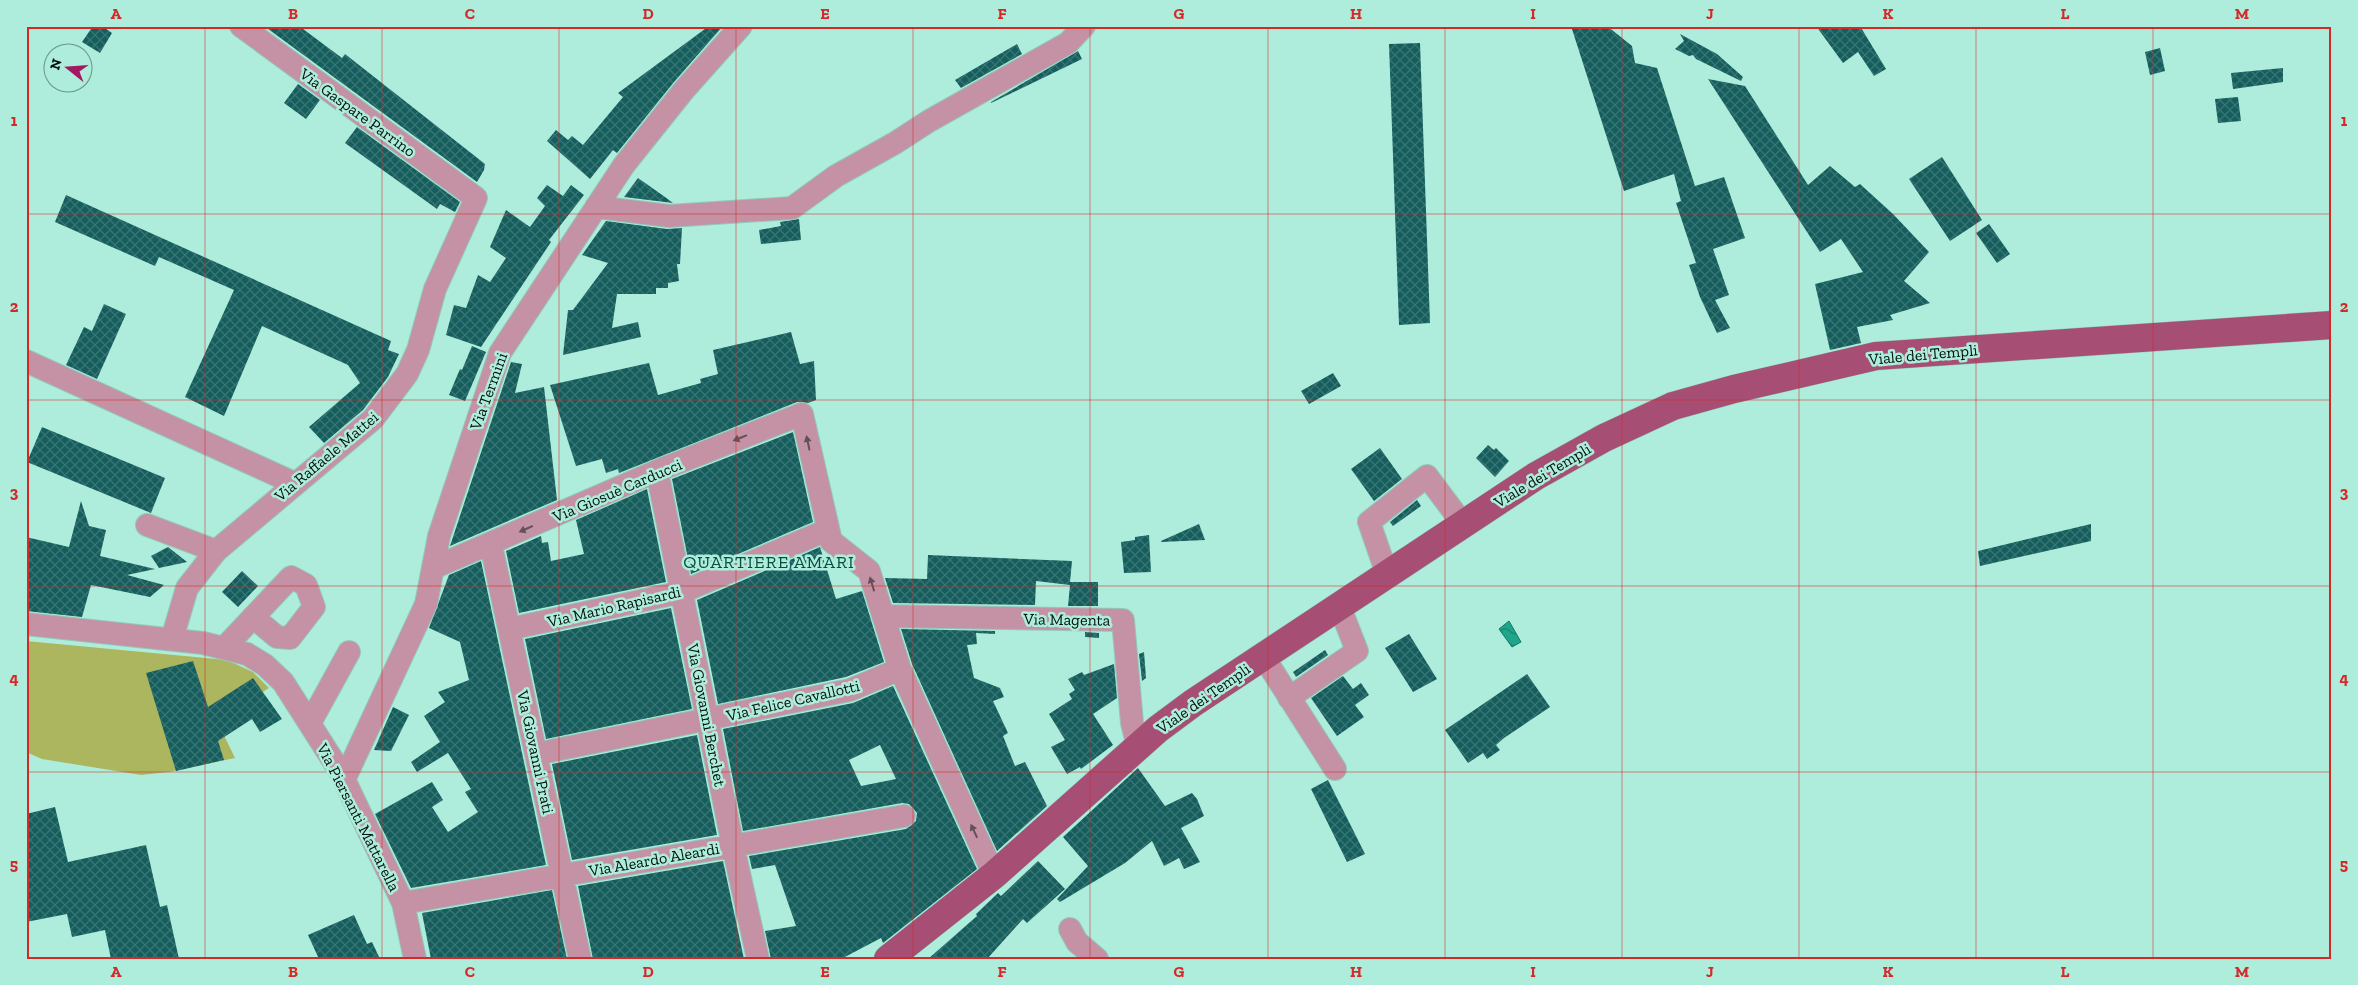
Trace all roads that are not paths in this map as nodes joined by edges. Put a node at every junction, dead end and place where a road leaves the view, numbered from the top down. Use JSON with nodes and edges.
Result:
{"nodes":[{"id":1,"x":241,"y":26,"type":"edge"},
{"id":2,"x":741,"y":26,"type":"edge"},
{"id":3,"x":1084,"y":26,"type":"edge"},
{"id":4,"x":476,"y":198,"type":"joint"},
{"id":5,"x":596,"y":207,"type":"junction"},
{"id":6,"x":2332,"y":325,"type":"edge"},
{"id":7,"x":26,"y":361,"type":"edge"},
{"id":8,"x":657,"y":471,"type":"junction"},
{"id":9,"x":294,"y":483,"type":"junction"},
{"id":10,"x":1463,"y":524,"type":"junction"},
{"id":11,"x":147,"y":525,"type":"dead end"},
{"id":12,"x":827,"y":530,"type":"junction"},
{"id":13,"x":491,"y":544,"type":"junction"},
{"id":14,"x":216,"y":550,"type":"junction"},
{"id":15,"x":433,"y":568,"type":"junction"},
{"id":16,"x":1387,"y":574,"type":"junction"},
{"id":17,"x":682,"y":592,"type":"junction"},
{"id":18,"x":1339,"y":605,"type":"junction"},
{"id":19,"x":883,"y":616,"type":"junction"},
{"id":20,"x":253,"y":617,"type":"dead end"},
{"id":21,"x":26,"y":624,"type":"edge"},
{"id":22,"x":510,"y":629,"type":"junction"},
{"id":23,"x":172,"y":639,"type":"junction"},
{"id":24,"x":225,"y":647,"type":"junction"},
{"id":25,"x":350,"y":652,"type":"dead end"},
{"id":26,"x":1263,"y":656,"type":"junction"},
{"id":27,"x":900,"y":669,"type":"junction"},
{"id":28,"x":1290,"y":698,"type":"junction"},
{"id":29,"x":708,"y":720,"type":"junction"},
{"id":30,"x":310,"y":723,"type":"junction"},
{"id":31,"x":1138,"y":747,"type":"junction"},
{"id":32,"x":536,"y":754,"type":"junction"},
{"id":33,"x":1334,"y":769,"type":"dead end"},
{"id":34,"x":344,"y":780,"type":"junction"},
{"id":35,"x":904,"y":816,"type":"dead end"},
{"id":36,"x":733,"y":846,"type":"junction"},
{"id":37,"x":562,"y":875,"type":"junction"},
{"id":38,"x":994,"y":875,"type":"junction"},
{"id":39,"x":403,"y":903,"type":"junction"},
{"id":40,"x":1070,"y":928,"type":"dead end"},
{"id":41,"x":415,"y":959,"type":"edge"},
{"id":42,"x":580,"y":959,"type":"edge"},
{"id":43,"x":758,"y":959,"type":"edge"},
{"id":44,"x":888,"y":959,"type":"edge"},
{"id":45,"x":1097,"y":959,"type":"edge"}],
"edges":[{"from":1,"to":4,"type":"street","name":"Via Gaspare Parrino"},
{"from":2,"to":5,"type":"street","name":"Via Termini"},
{"from":3,"to":5,"type":"street"},
{"from":4,"to":9,"type":"street","name":"Via Raffaele Mattei"},
{"from":5,"to":15,"type":"street","name":"Via Termini"},
{"from":6,"to":10,"type":"main road","name":"Viale dei Templi"},
{"from":7,"to":9,"type":"street"},
{"from":12,"to":8,"type":"street","name":"Via Giosuè Carducci","one_way":true},
{"from":8,"to":13,"type":"street","name":"Via Giosuè Carducci","one_way":true},
{"from":8,"to":17,"type":"street","name":"Via Giovanni Berchet"},
{"from":9,"to":14,"type":"street","name":"Via Raffaele Mattei"},
{"from":10,"to":16,"type":"main road","name":"Viale dei Templi"},
{"from":10,"to":16,"type":"street"},
{"from":11,"to":14,"type":"street"},
{"from":12,"to":17,"type":"street","name":"Via Mario Rapisardi"},
{"from":19,"to":12,"type":"street","one_way":true},
{"from":13,"to":15,"type":"street","name":"Via Giosuè Carducci"},
{"from":13,"to":22,"type":"street","name":"Via Giovanni Prati"},
{"from":14,"to":23,"type":"street","name":"Via Raffaele Mattei"},
{"from":15,"to":34,"type":"street","name":"Via Termini"},
{"from":16,"to":18,"type":"main road","name":"Viale dei Templi"},
{"from":17,"to":22,"type":"street","name":"Via Mario Rapisardi"},
{"from":17,"to":29,"type":"street","name":"Via Giovanni Berchet"},
{"from":18,"to":26,"type":"main road","name":"Viale dei Templi"},
{"from":18,"to":28,"type":"street"},
{"from":19,"to":27,"type":"street"},
{"from":19,"to":31,"type":"street","name":"Via Magenta"},
{"from":20,"to":24,"type":"street"},
{"from":21,"to":23,"type":"street","name":"Via Piersanti Mattarella"},
{"from":22,"to":32,"type":"street","name":"Via Giovanni Prati"},
{"from":23,"to":24,"type":"street","name":"Via Piersanti Mattarella"},
{"from":24,"to":30,"type":"street","name":"Via Piersanti Mattarella"},
{"from":25,"to":30,"type":"street"},
{"from":26,"to":28,"type":"street"},
{"from":26,"to":31,"type":"main road","name":"Viale dei Templi"},
{"from":27,"to":29,"type":"street","name":"Via Felice Cavallotti"},
{"from":38,"to":27,"type":"street","one_way":true},
{"from":28,"to":33,"type":"street"},
{"from":29,"to":32,"type":"street","name":"Via Felice Cavallotti"},
{"from":29,"to":36,"type":"street","name":"Via Giovanni Berchet"},
{"from":30,"to":34,"type":"street","name":"Via Piersanti Mattarella"},
{"from":31,"to":38,"type":"main road","name":"Viale dei Templi"},
{"from":32,"to":37,"type":"street","name":"Via Giovanni Prati"},
{"from":34,"to":39,"type":"street","name":"Via Piersanti Mattarella"},
{"from":35,"to":36,"type":"street","name":"Via Aleardo Aleardi"},
{"from":36,"to":37,"type":"street","name":"Via Aleardo Aleardi"},
{"from":36,"to":43,"type":"street","name":"Via Giovanni Berchet"},
{"from":37,"to":39,"type":"street","name":"Via Aleardo Aleardi"},
{"from":37,"to":42,"type":"street","name":"Via Giovanni Prati"},
{"from":38,"to":44,"type":"main road","name":"Viale dei Templi"},
{"from":39,"to":41,"type":"street","name":"Via Piersanti Mattarella"},
{"from":40,"to":45,"type":"street"}]}
